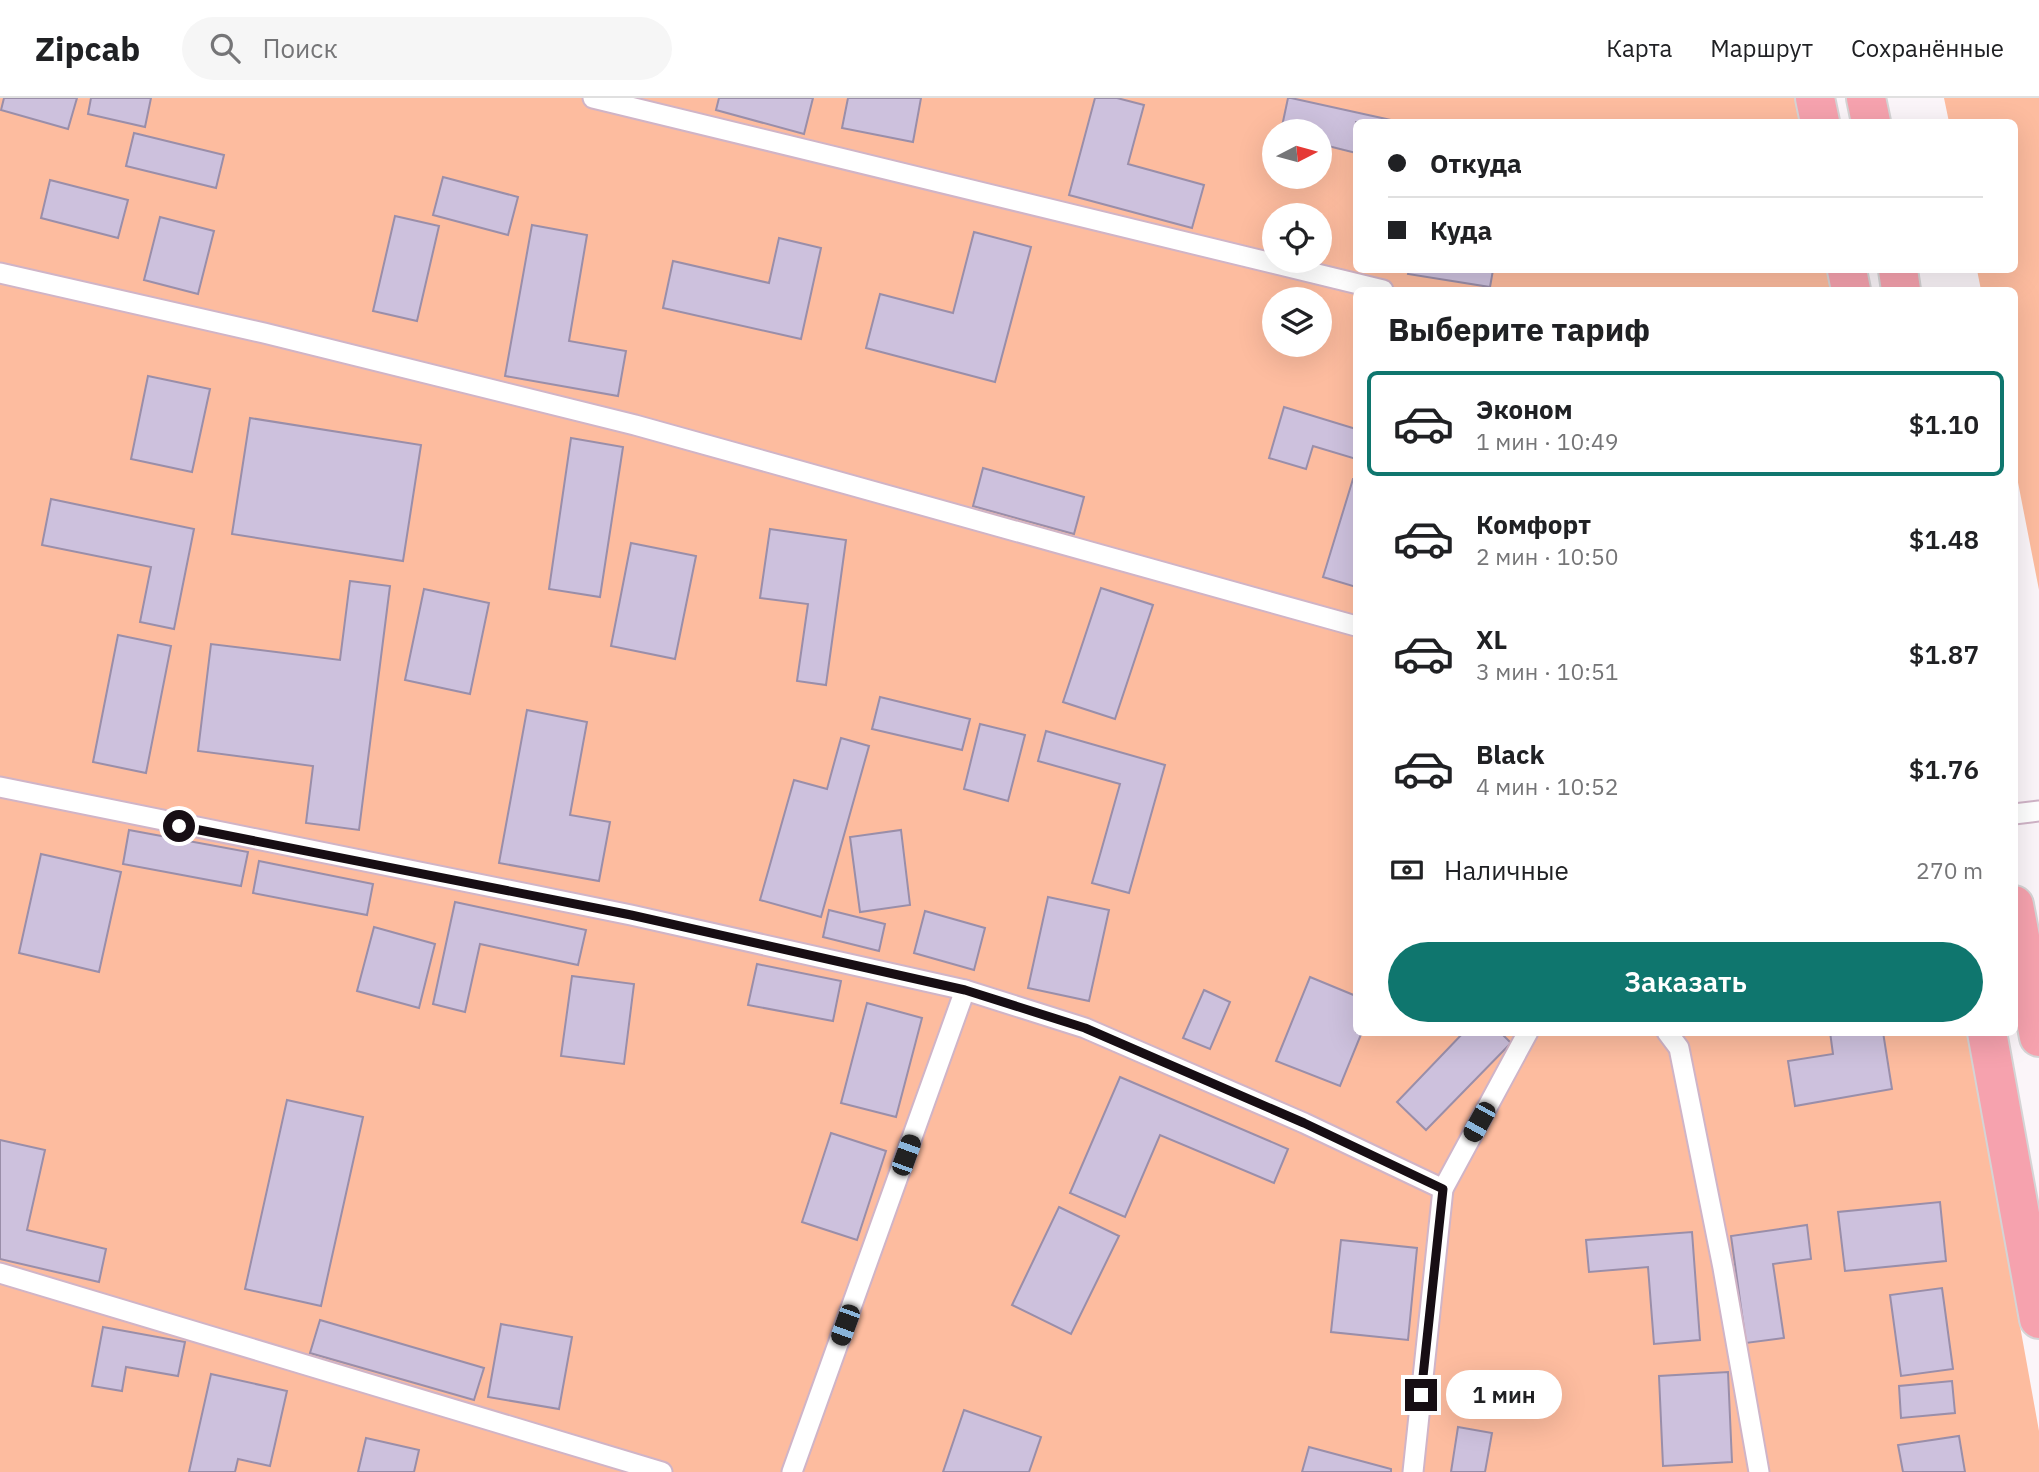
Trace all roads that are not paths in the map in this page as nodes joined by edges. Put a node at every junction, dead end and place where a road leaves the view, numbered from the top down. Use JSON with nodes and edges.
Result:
{"nodes":[{"id":1,"x":593,"y":98,"type":"edge"},
{"id":2,"x":1815,"y":98,"type":"edge"},
{"id":3,"x":1866,"y":98,"type":"edge"},
{"id":4,"x":1819,"y":119,"type":"edge"},
{"id":5,"x":1870,"y":119,"type":"edge"},
{"id":6,"x":0,"y":273,"type":"edge"},
{"id":7,"x":1371,"y":287,"type":"edge"},
{"id":8,"x":1353,"y":625,"type":"edge"},
{"id":9,"x":0,"y":787,"type":"edge"},
{"id":10,"x":2039,"y":811,"type":"edge"},
{"id":11,"x":2018,"y":814,"type":"edge"},
{"id":12,"x":2018,"y":926,"type":"edge"},
{"id":13,"x":965,"y":990,"type":"junction"},
{"id":14,"x":1526,"y":1036,"type":"edge"},
{"id":15,"x":1670,"y":1036,"type":"edge"},
{"id":16,"x":1988,"y":1036,"type":"edge"},
{"id":17,"x":2039,"y":1037,"type":"edge"},
{"id":18,"x":1443,"y":1189,"type":"junction"},
{"id":19,"x":0,"y":1273,"type":"edge"},
{"id":20,"x":2039,"y":1319,"type":"edge"},
{"id":21,"x":662,"y":1472,"type":"edge"},
{"id":22,"x":792,"y":1472,"type":"edge"},
{"id":23,"x":1413,"y":1472,"type":"edge"},
{"id":24,"x":1759,"y":1472,"type":"edge"}],
"edges":[{"from":1,"to":7,"type":"lane"},
{"from":2,"to":4,"type":"highway"},
{"from":3,"to":5,"type":"highway"},
{"from":6,"to":8,"type":"lane"},
{"from":9,"to":13,"type":"lane"},
{"from":10,"to":11,"type":"lane"},
{"from":12,"to":17,"type":"highway"},
{"from":13,"to":18,"type":"lane"},
{"from":13,"to":22,"type":"lane"},
{"from":14,"to":18,"type":"lane"},
{"from":15,"to":24,"type":"lane"},
{"from":16,"to":20,"type":"highway"},
{"from":18,"to":23,"type":"lane"},
{"from":19,"to":21,"type":"lane"}]}
